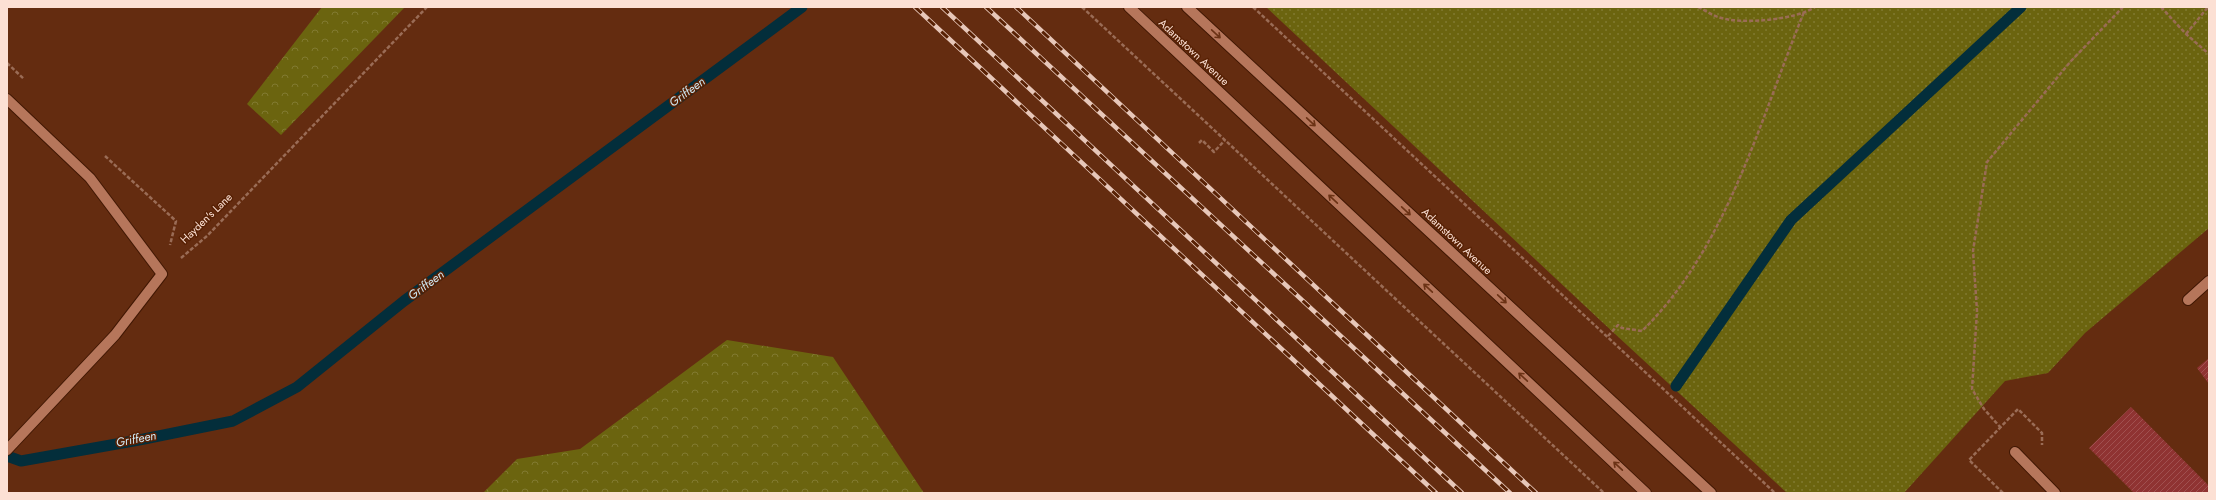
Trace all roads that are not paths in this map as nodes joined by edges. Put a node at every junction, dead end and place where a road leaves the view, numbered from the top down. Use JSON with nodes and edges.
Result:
{"nodes":[{"id":1,"x":1129,"y":7,"type":"edge"},
{"id":2,"x":1188,"y":7,"type":"edge"},
{"id":3,"x":7,"y":99,"type":"edge"},
{"id":4,"x":2209,"y":281,"type":"edge"},
{"id":5,"x":2188,"y":300,"type":"dead end"},
{"id":6,"x":7,"y":450,"type":"edge"},
{"id":7,"x":2015,"y":452,"type":"dead end"},
{"id":8,"x":1646,"y":493,"type":"edge"},
{"id":9,"x":1711,"y":493,"type":"edge"},
{"id":10,"x":2055,"y":493,"type":"edge"}],
"edges":[{"from":8,"to":1,"type":"street","name":"Adamstown Avenue","one_way":true},
{"from":2,"to":9,"type":"street","name":"Adamstown Avenue","one_way":true},
{"from":3,"to":6,"type":"street"},
{"from":4,"to":5,"type":"street"},
{"from":7,"to":10,"type":"street"}]}
